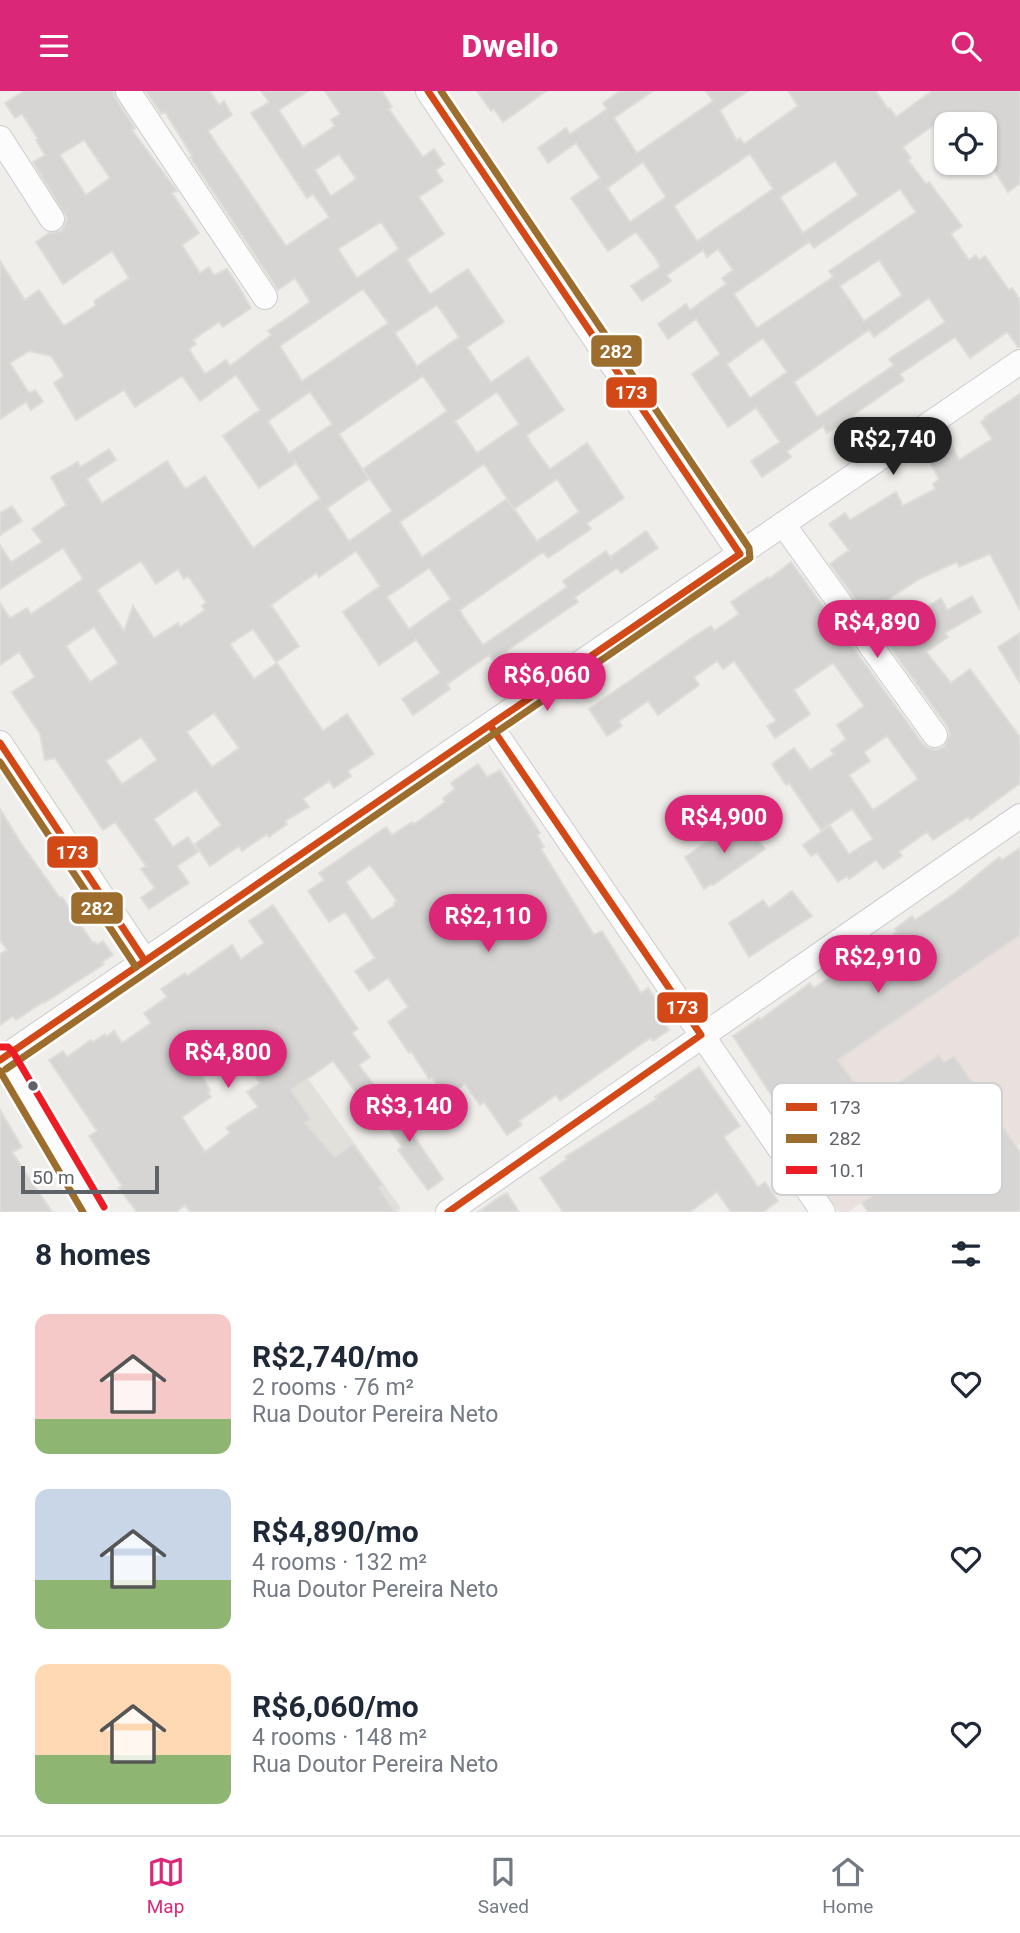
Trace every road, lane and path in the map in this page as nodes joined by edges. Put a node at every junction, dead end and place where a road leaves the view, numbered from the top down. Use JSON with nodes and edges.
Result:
{"nodes":[{"id":1,"x":128,"y":91,"type":"edge"},
{"id":2,"x":428,"y":91,"type":"edge"},
{"id":3,"x":0,"y":138,"type":"edge"},
{"id":4,"x":52,"y":219,"type":"dead end"},
{"id":5,"x":265,"y":297,"type":"dead end"},
{"id":6,"x":1020,"y":362,"type":"edge"},
{"id":7,"x":783,"y":524,"type":"junction"},
{"id":8,"x":740,"y":554,"type":"junction"},
{"id":9,"x":490,"y":725,"type":"junction"},
{"id":10,"x":935,"y":735,"type":"dead end"},
{"id":11,"x":0,"y":743,"type":"edge"},
{"id":12,"x":1020,"y":816,"type":"edge"},
{"id":13,"x":145,"y":961,"type":"junction"},
{"id":14,"x":701,"y":1035,"type":"junction"},
{"id":15,"x":2,"y":1059,"type":"edge"},
{"id":16,"x":772,"y":1138,"type":"edge"},
{"id":17,"x":811,"y":1195,"type":"edge"},
{"id":18,"x":95,"y":1212,"type":"edge"},
{"id":19,"x":448,"y":1212,"type":"edge"},
{"id":20,"x":823,"y":1212,"type":"edge"}],
"edges":[{"from":1,"to":5,"type":"street"},
{"from":2,"to":8,"type":"street"},
{"from":3,"to":4,"type":"street"},
{"from":6,"to":7,"type":"street"},
{"from":7,"to":8,"type":"street"},
{"from":7,"to":10,"type":"street"},
{"from":8,"to":9,"type":"street"},
{"from":9,"to":13,"type":"street"},
{"from":9,"to":14,"type":"street"},
{"from":11,"to":13,"type":"street"},
{"from":12,"to":14,"type":"street"},
{"from":13,"to":15,"type":"street"},
{"from":14,"to":16,"type":"street"},
{"from":14,"to":19,"type":"street"},
{"from":15,"to":18,"type":"street"},
{"from":17,"to":20,"type":"street"}]}
